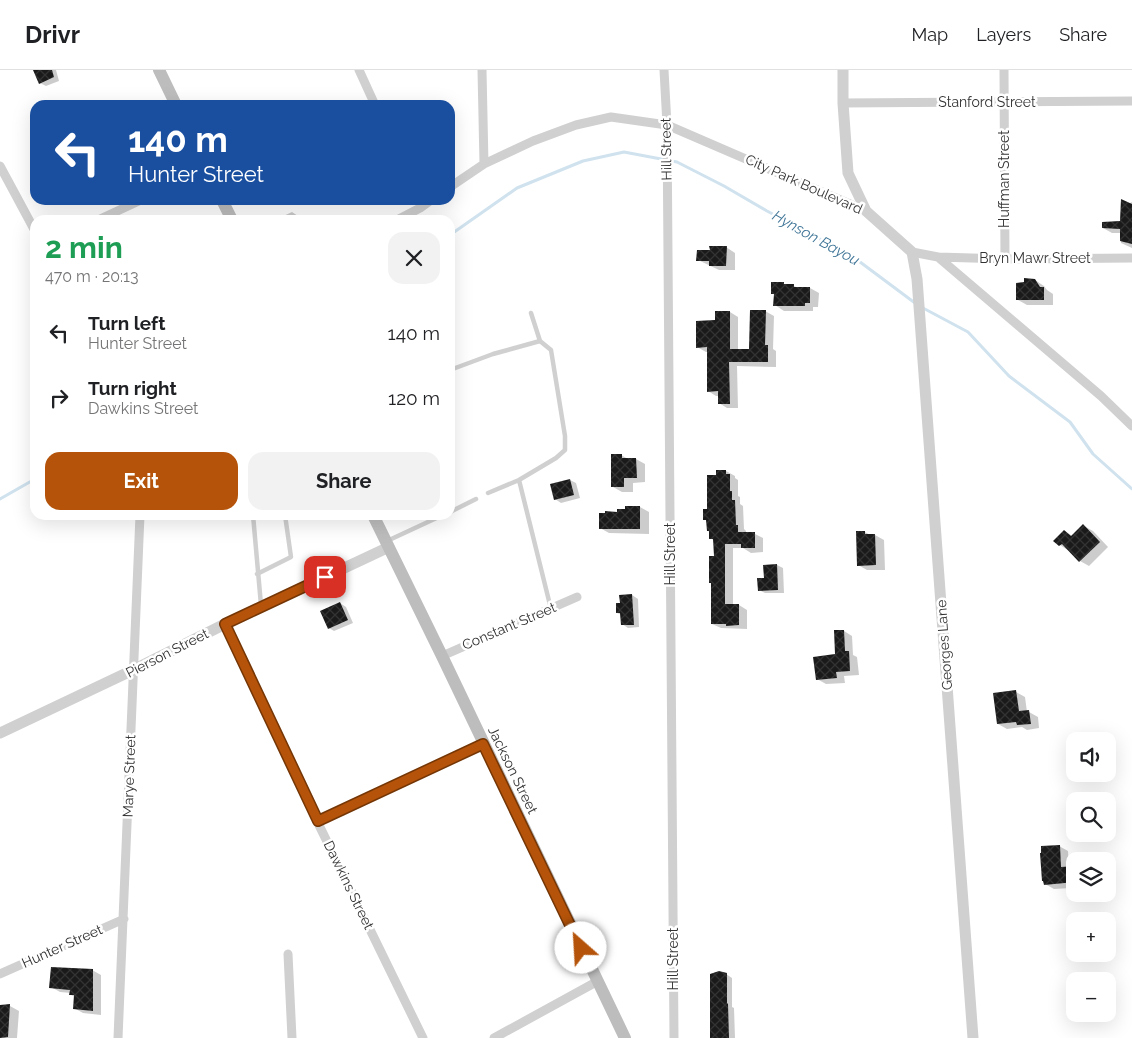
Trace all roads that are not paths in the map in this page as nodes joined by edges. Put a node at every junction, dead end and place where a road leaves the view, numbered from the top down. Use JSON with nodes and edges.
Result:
{"nodes":[{"id":1,"x":159,"y":70,"type":"edge"},
{"id":2,"x":359,"y":70,"type":"edge"},
{"id":3,"x":482,"y":70,"type":"edge"},
{"id":4,"x":664,"y":70,"type":"edge"},
{"id":5,"x":843,"y":70,"type":"edge"},
{"id":6,"x":1004,"y":70,"type":"edge"},
{"id":7,"x":174,"y":100,"type":"edge"},
{"id":8,"x":373,"y":100,"type":"edge"},
{"id":9,"x":1132,"y":101,"type":"edge"},
{"id":10,"x":1004,"y":102,"type":"junction"},
{"id":11,"x":843,"y":103,"type":"junction"},
{"id":12,"x":667,"y":125,"type":"junction"},
{"id":13,"x":484,"y":164,"type":"junction"},
{"id":14,"x":0,"y":166,"type":"edge"},
{"id":15,"x":455,"y":184,"type":"edge"},
{"id":16,"x":130,"y":205,"type":"edge"},
{"id":17,"x":417,"y":205,"type":"edge"},
{"id":18,"x":866,"y":211,"type":"junction"},
{"id":19,"x":108,"y":215,"type":"edge"},
{"id":20,"x":404,"y":215,"type":"edge"},
{"id":21,"x":30,"y":222,"type":"edge"},
{"id":22,"x":912,"y":252,"type":"junction"},
{"id":23,"x":938,"y":257,"type":"junction"},
{"id":24,"x":1005,"y":258,"type":"junction"},
{"id":25,"x":1132,"y":258,"type":"edge"},
{"id":26,"x":531,"y":313,"type":"dead end"},
{"id":27,"x":540,"y":341,"type":"junction"},
{"id":28,"x":455,"y":368,"type":"edge"},
{"id":29,"x":1132,"y":426,"type":"edge"},
{"id":30,"x":519,"y":480,"type":"junction"},
{"id":31,"x":488,"y":494,"type":"dead end"},
{"id":32,"x":476,"y":499,"type":"dead end"},
{"id":33,"x":455,"y":510,"type":"edge"},
{"id":34,"x":140,"y":520,"type":"edge"},
{"id":35,"x":253,"y":520,"type":"edge"},
{"id":36,"x":286,"y":520,"type":"edge"},
{"id":37,"x":376,"y":520,"type":"edge"},
{"id":38,"x":434,"y":520,"type":"edge"},
{"id":39,"x":388,"y":544,"type":"junction"},
{"id":40,"x":258,"y":574,"type":"junction"},
{"id":41,"x":577,"y":597,"type":"dead end"},
{"id":42,"x":261,"y":607,"type":"junction"},
{"id":43,"x":551,"y":609,"type":"junction"},
{"id":44,"x":225,"y":624,"type":"junction"},
{"id":45,"x":442,"y":656,"type":"junction"},
{"id":46,"x":133,"y":670,"type":"junction"},
{"id":47,"x":0,"y":734,"type":"edge"},
{"id":48,"x":483,"y":744,"type":"junction"},
{"id":49,"x":318,"y":821,"type":"junction"},
{"id":50,"x":124,"y":918,"type":"junction"},
{"id":51,"x":288,"y":954,"type":"dead end"},
{"id":52,"x":0,"y":974,"type":"edge"},
{"id":53,"x":598,"y":981,"type":"junction"},
{"id":54,"x":118,"y":1038,"type":"edge"},
{"id":55,"x":292,"y":1038,"type":"edge"},
{"id":56,"x":423,"y":1038,"type":"edge"},
{"id":57,"x":494,"y":1038,"type":"edge"},
{"id":58,"x":625,"y":1038,"type":"edge"},
{"id":59,"x":674,"y":1038,"type":"edge"},
{"id":60,"x":973,"y":1038,"type":"edge"}],
"edges":[{"from":1,"to":7,"type":"main road"},
{"from":2,"to":8,"type":"street"},
{"from":3,"to":13,"type":"street"},
{"from":4,"to":12,"type":"street","name":"Hill Street"},
{"from":5,"to":11,"type":"street"},
{"from":6,"to":10,"type":"street","name":"Huffman Street"},
{"from":9,"to":10,"type":"street","name":"Stanford Street"},
{"from":10,"to":11,"type":"street","name":"Stanford Street"},
{"from":10,"to":24,"type":"street","name":"Huffman Street"},
{"from":11,"to":18,"type":"street"},
{"from":12,"to":13,"type":"street","name":"City Park Boulevard"},
{"from":12,"to":18,"type":"street","name":"City Park Boulevard"},
{"from":12,"to":59,"type":"street","name":"Hill Street"},
{"from":13,"to":15,"type":"street","name":"City Park Boulevard"},
{"from":14,"to":21,"type":"street"},
{"from":16,"to":19,"type":"street"},
{"from":17,"to":20,"type":"street"},
{"from":18,"to":22,"type":"street","name":"City Park Boulevard"},
{"from":22,"to":23,"type":"street"},
{"from":22,"to":60,"type":"street","name":"Georges Lane"},
{"from":23,"to":24,"type":"street","name":"Bryn Mawr Street"},
{"from":23,"to":29,"type":"street"},
{"from":24,"to":25,"type":"street","name":"Bryn Mawr Street"},
{"from":26,"to":27,"type":"lane"},
{"from":27,"to":28,"type":"lane"},
{"from":27,"to":30,"type":"lane"},
{"from":30,"to":31,"type":"lane"},
{"from":30,"to":43,"type":"lane"},
{"from":32,"to":33,"type":"lane"},
{"from":34,"to":46,"type":"street","name":"Marye Street"},
{"from":35,"to":40,"type":"lane"},
{"from":36,"to":40,"type":"lane"},
{"from":37,"to":39,"type":"main road","name":"Jackson Street"},
{"from":38,"to":39,"type":"lane"},
{"from":39,"to":42,"type":"street","name":"Pierson Street"},
{"from":39,"to":45,"type":"main road","name":"Jackson Street"},
{"from":40,"to":42,"type":"lane"},
{"from":41,"to":43,"type":"street","name":"Constant Street"},
{"from":42,"to":44,"type":"street","name":"Pierson Street"},
{"from":43,"to":45,"type":"street","name":"Constant Street"},
{"from":44,"to":46,"type":"street","name":"Pierson Street"},
{"from":44,"to":49,"type":"street","name":"Dawkins Street"},
{"from":45,"to":48,"type":"main road","name":"Jackson Street"},
{"from":46,"to":47,"type":"street","name":"Pierson Street"},
{"from":46,"to":50,"type":"street","name":"Marye Street"},
{"from":48,"to":49,"type":"street"},
{"from":48,"to":53,"type":"main road","name":"Jackson Street"},
{"from":49,"to":56,"type":"street","name":"Dawkins Street"},
{"from":50,"to":52,"type":"street","name":"Hunter Street"},
{"from":50,"to":54,"type":"street","name":"Marye Street"},
{"from":51,"to":55,"type":"street"},
{"from":53,"to":57,"type":"street"},
{"from":53,"to":58,"type":"main road","name":"Jackson Street"}]}
